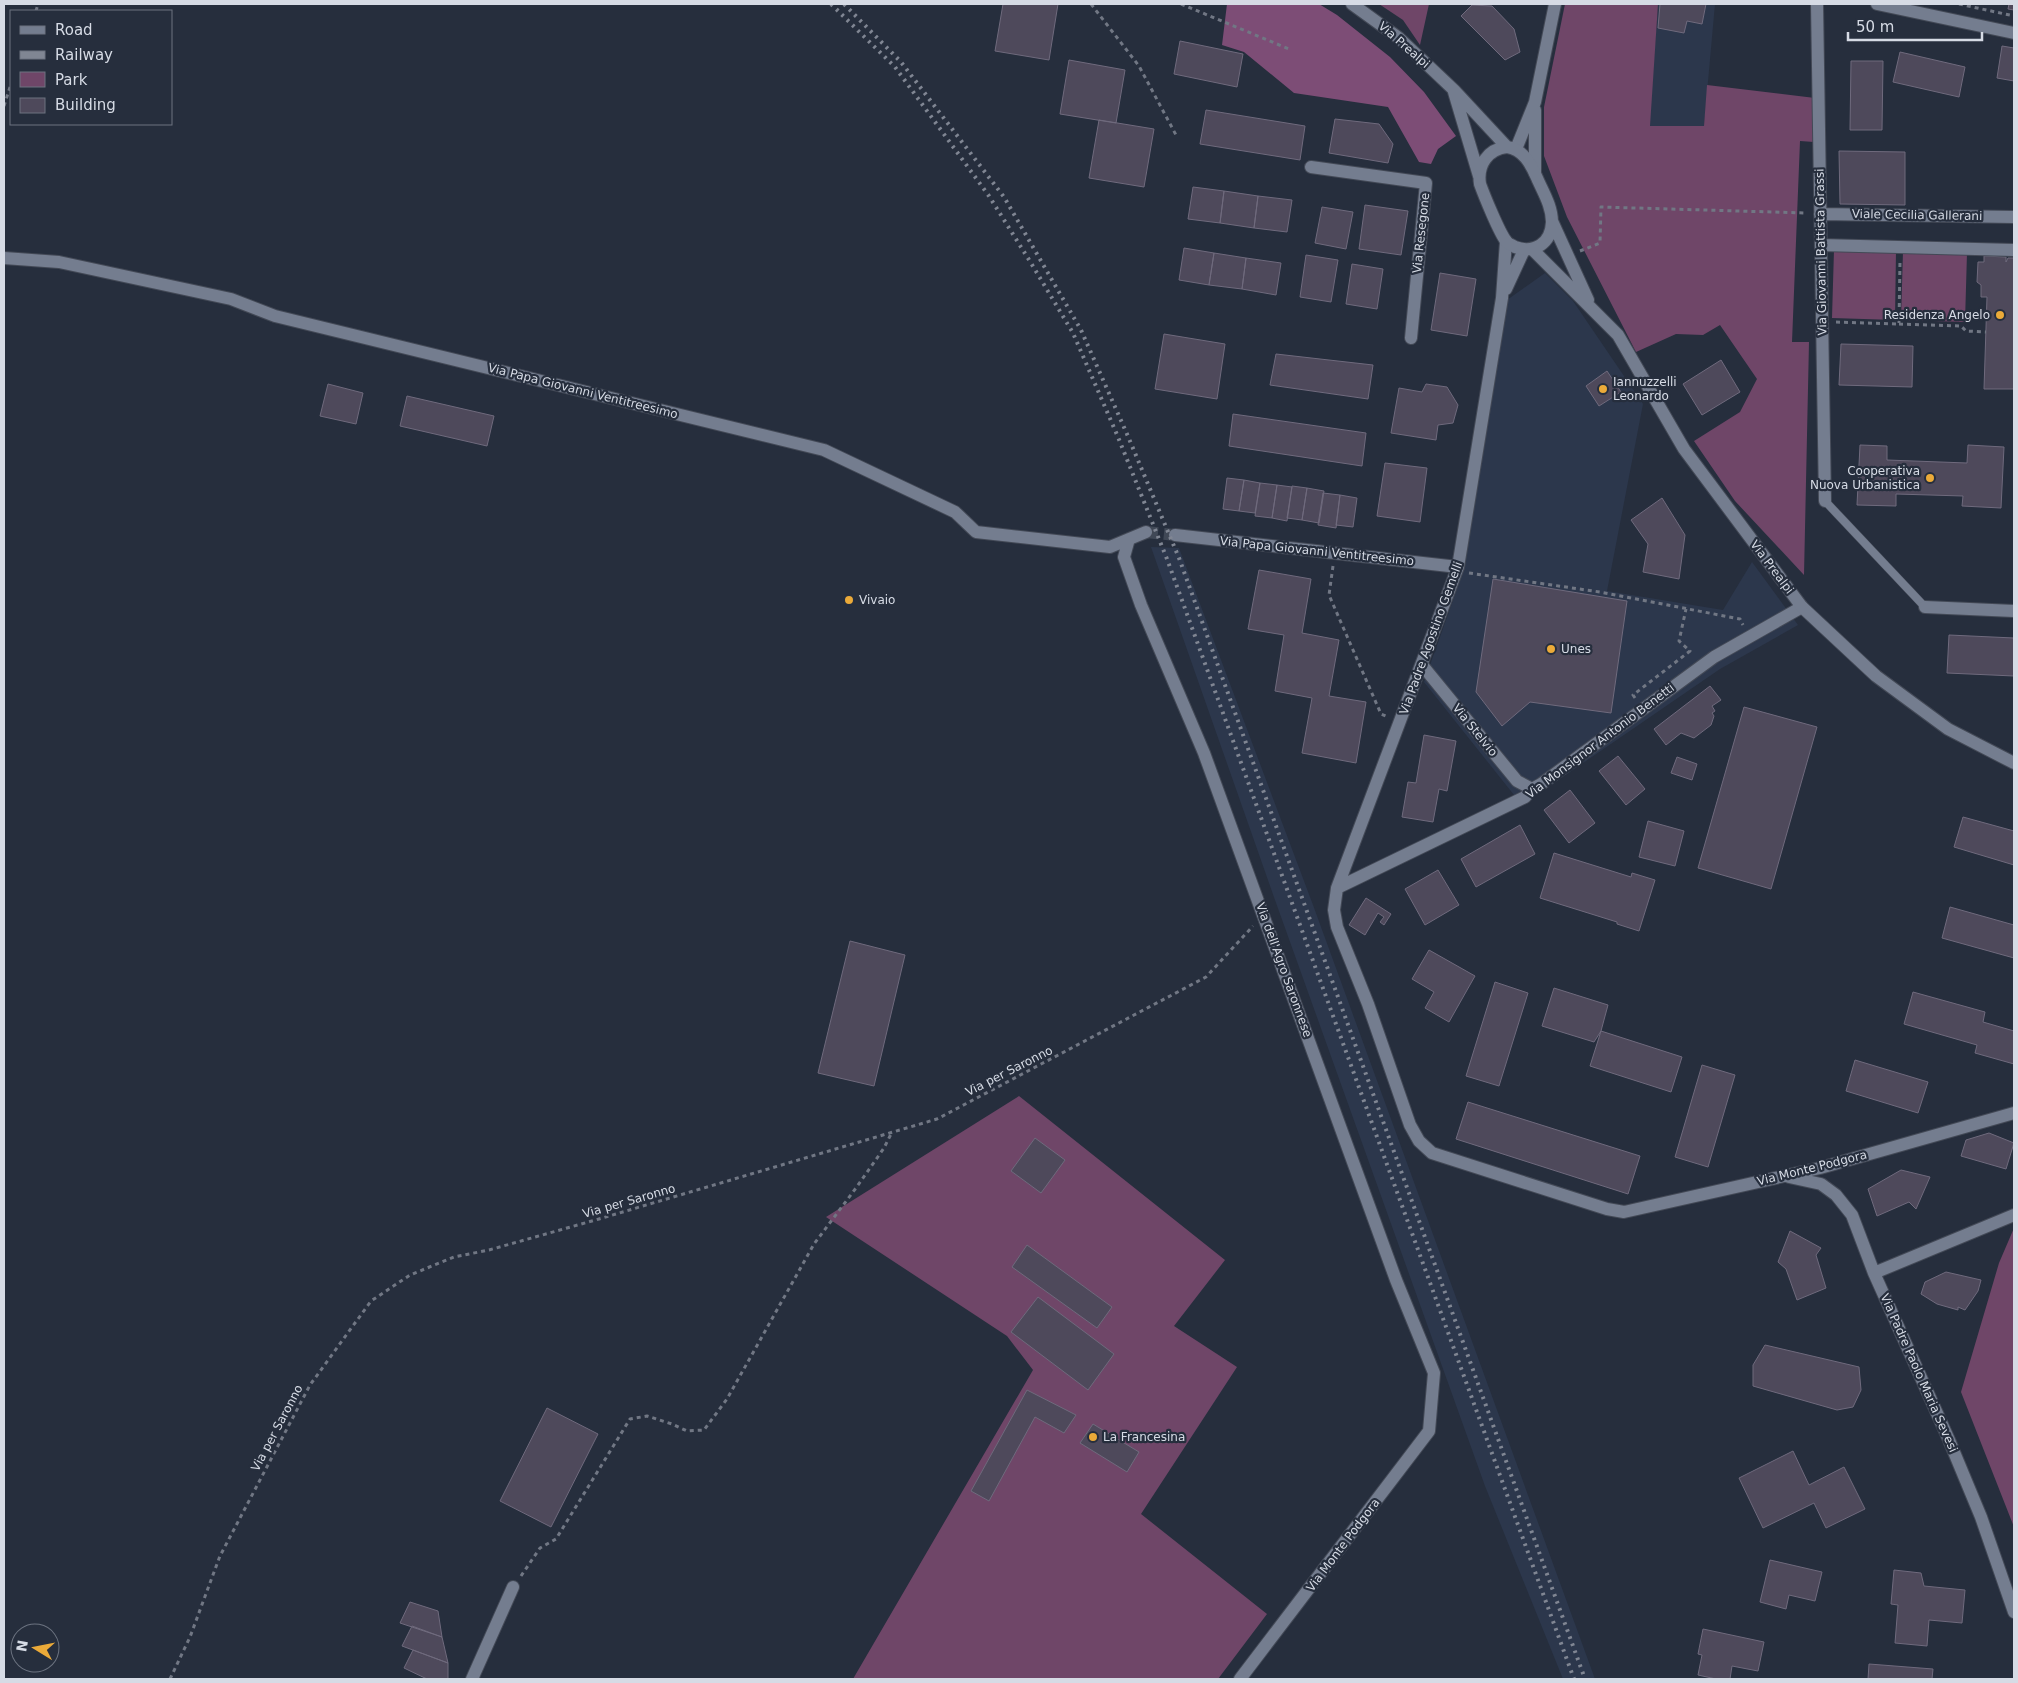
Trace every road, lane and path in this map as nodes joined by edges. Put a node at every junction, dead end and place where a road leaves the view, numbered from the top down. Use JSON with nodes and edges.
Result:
{"nodes":[{"id":1,"x":1090,"y":4,"type":"edge"},
{"id":2,"x":1181,"y":4,"type":"edge"},
{"id":3,"x":1352,"y":4,"type":"edge"},
{"id":4,"x":1555,"y":4,"type":"edge"},
{"id":5,"x":1817,"y":4,"type":"edge"},
{"id":6,"x":1877,"y":4,"type":"edge"},
{"id":7,"x":1959,"y":4,"type":"edge"},
{"id":8,"x":2014,"y":16,"type":"edge"},
{"id":9,"x":2014,"y":33,"type":"edge"},
{"id":10,"x":1289,"y":50,"type":"dead end"},
{"id":11,"x":10,"y":87,"type":"edge"},
{"id":12,"x":1454,"y":90,"type":"junction"},
{"id":13,"x":1535,"y":102,"type":"junction"},
{"id":14,"x":4,"y":106,"type":"edge"},
{"id":15,"x":1176,"y":135,"type":"dead end"},
{"id":16,"x":1511,"y":148,"type":"junction"},
{"id":17,"x":1311,"y":166,"type":"dead end"},
{"id":18,"x":1535,"y":173,"type":"junction"},
{"id":19,"x":1479,"y":176,"type":"junction"},
{"id":20,"x":1820,"y":214,"type":"junction"},
{"id":21,"x":2014,"y":217,"type":"edge"},
{"id":22,"x":1552,"y":221,"type":"junction"},
{"id":23,"x":1506,"y":241,"type":"junction"},
{"id":24,"x":1821,"y":245,"type":"junction"},
{"id":25,"x":1900,"y":247,"type":"junction"},
{"id":26,"x":1528,"y":249,"type":"junction"},
{"id":27,"x":1583,"y":249,"type":"dead end"},
{"id":28,"x":2014,"y":250,"type":"edge"},
{"id":29,"x":4,"y":258,"type":"edge"},
{"id":30,"x":1502,"y":298,"type":"junction"},
{"id":31,"x":1592,"y":309,"type":"junction"},
{"id":32,"x":1822,"y":322,"type":"junction"},
{"id":33,"x":1899,"y":324,"type":"junction"},
{"id":34,"x":1986,"y":332,"type":"dead end"},
{"id":35,"x":1411,"y":338,"type":"dead end"},
{"id":36,"x":1825,"y":501,"type":"joint"},
{"id":37,"x":1146,"y":532,"type":"tunnel mouth"},
{"id":38,"x":1175,"y":535,"type":"tunnel mouth"},
{"id":39,"x":1129,"y":539,"type":"junction"},
{"id":40,"x":1334,"y":553,"type":"junction"},
{"id":41,"x":1458,"y":569,"type":"junction"},
{"id":42,"x":1802,"y":607,"type":"junction"},
{"id":43,"x":1925,"y":607,"type":"joint"},
{"id":44,"x":1686,"y":609,"type":"junction"},
{"id":45,"x":2014,"y":611,"type":"edge"},
{"id":46,"x":1750,"y":636,"type":"junction"},
{"id":47,"x":1422,"y":665,"type":"junction"},
{"id":48,"x":1643,"y":709,"type":"junction"},
{"id":49,"x":1400,"y":722,"type":"junction"},
{"id":50,"x":2014,"y":763,"type":"edge"},
{"id":51,"x":1532,"y":789,"type":"junction"},
{"id":52,"x":1337,"y":888,"type":"junction"},
{"id":53,"x":1263,"y":915,"type":"junction"},
{"id":54,"x":2014,"y":1113,"type":"edge"},
{"id":55,"x":892,"y":1132,"type":"junction"},
{"id":56,"x":1781,"y":1176,"type":"junction"},
{"id":57,"x":1607,"y":1209,"type":"joint"},
{"id":58,"x":2014,"y":1215,"type":"edge"},
{"id":59,"x":1874,"y":1273,"type":"junction"},
{"id":60,"x":1431,"y":1405,"type":"joint"},
{"id":61,"x":513,"y":1587,"type":"joint"},
{"id":62,"x":2014,"y":1612,"type":"edge"},
{"id":63,"x":170,"y":1679,"type":"edge"},
{"id":64,"x":472,"y":1679,"type":"edge"},
{"id":65,"x":1240,"y":1679,"type":"edge"}],
"edges":[{"from":1,"to":15,"type":"path"},
{"from":2,"to":10,"type":"path"},
{"from":3,"to":12,"type":"street","name":"Via Prealpi"},
{"from":4,"to":13,"type":"street"},
{"from":5,"to":20,"type":"street","name":"Via Giovanni Battista Grassi"},
{"from":6,"to":9,"type":"street"},
{"from":7,"to":8,"type":"path"},
{"from":11,"to":14,"type":"path"},
{"from":12,"to":16,"type":"street","name":"Via Prealpi"},
{"from":12,"to":19,"type":"street"},
{"from":13,"to":16,"type":"street"},
{"from":13,"to":18,"type":"street"},
{"from":16,"to":18,"type":"street","name":"Via Prealpi"},
{"from":16,"to":19,"type":"street"},
{"from":17,"to":35,"type":"street","name":"Via Resegone"},
{"from":18,"to":22,"type":"street","name":"Via Prealpi"},
{"from":19,"to":23,"type":"street"},
{"from":20,"to":21,"type":"street","name":"Viale Cecilia Gallerani"},
{"from":20,"to":24,"type":"street","name":"Via Giovanni Battista Grassi"},
{"from":20,"to":27,"type":"path"},
{"from":22,"to":26,"type":"street"},
{"from":22,"to":31,"type":"street","name":"Via Prealpi"},
{"from":23,"to":26,"type":"street","name":"Via Prealpi"},
{"from":23,"to":30,"type":"street","name":"Via Padre Agostino Gemelli"},
{"from":24,"to":25,"type":"street"},
{"from":24,"to":32,"type":"street","name":"Via Giovanni Battista Grassi"},
{"from":25,"to":28,"type":"street"},
{"from":25,"to":33,"type":"path"},
{"from":26,"to":30,"type":"street","name":"Via Padre Agostino Gemelli"},
{"from":26,"to":31,"type":"street","name":"Via Prealpi"},
{"from":29,"to":39,"type":"street","name":"Via Papa Giovanni Ventitreesimo"},
{"from":30,"to":41,"type":"street","name":"Via Padre Agostino Gemelli"},
{"from":31,"to":42,"type":"street","name":"Via Prealpi"},
{"from":32,"to":33,"type":"path"},
{"from":32,"to":36,"type":"street","name":"Via Giovanni Battista Grassi"},
{"from":33,"to":34,"type":"path"},
{"from":36,"to":43,"type":"lane"},
{"from":37,"to":39,"type":"street","name":"Via Papa Giovanni Ventitreesimo"},
{"from":38,"to":40,"type":"street","name":"Via Papa Giovanni Ventitreesimo"},
{"from":39,"to":53,"type":"street","name":"Via dell'Agro Saronnese"},
{"from":40,"to":41,"type":"street","name":"Via Papa Giovanni Ventitreesimo"},
{"from":40,"to":49,"type":"path"},
{"from":41,"to":44,"type":"path"},
{"from":41,"to":47,"type":"street","name":"Via Padre Agostino Gemelli"},
{"from":42,"to":46,"type":"street","name":"Via Monsignor Antonio Benetti"},
{"from":42,"to":50,"type":"street","name":"Via Prealpi"},
{"from":43,"to":45,"type":"street"},
{"from":44,"to":46,"type":"path"},
{"from":44,"to":48,"type":"path"},
{"from":46,"to":48,"type":"street","name":"Via Monsignor Antonio Benetti"},
{"from":47,"to":49,"type":"street","name":"Via Padre Agostino Gemelli"},
{"from":47,"to":51,"type":"street","name":"Via Stelvio"},
{"from":48,"to":51,"type":"street","name":"Via Monsignor Antonio Benetti"},
{"from":49,"to":52,"type":"street","name":"Via Padre Agostino Gemelli"},
{"from":51,"to":52,"type":"street","name":"Via Monsignor Antonio Benetti"},
{"from":52,"to":57,"type":"street","name":"Via Padre Agostino Gemelli"},
{"from":53,"to":55,"type":"path","name":"Via per Saronno"},
{"from":53,"to":60,"type":"street","name":"Via dell'Agro Saronnese"},
{"from":54,"to":56,"type":"street","name":"Via Monte Podgora"},
{"from":55,"to":61,"type":"path"},
{"from":55,"to":63,"type":"path","name":"Via per Saronno"},
{"from":56,"to":57,"type":"street","name":"Via Monte Podgora"},
{"from":56,"to":59,"type":"street","name":"Via Padre Paolo Maria Sevesi"},
{"from":58,"to":59,"type":"street"},
{"from":59,"to":62,"type":"street","name":"Via Padre Paolo Maria Sevesi"},
{"from":60,"to":65,"type":"street","name":"Via Monte Podgora"},
{"from":61,"to":64,"type":"street"}]}
